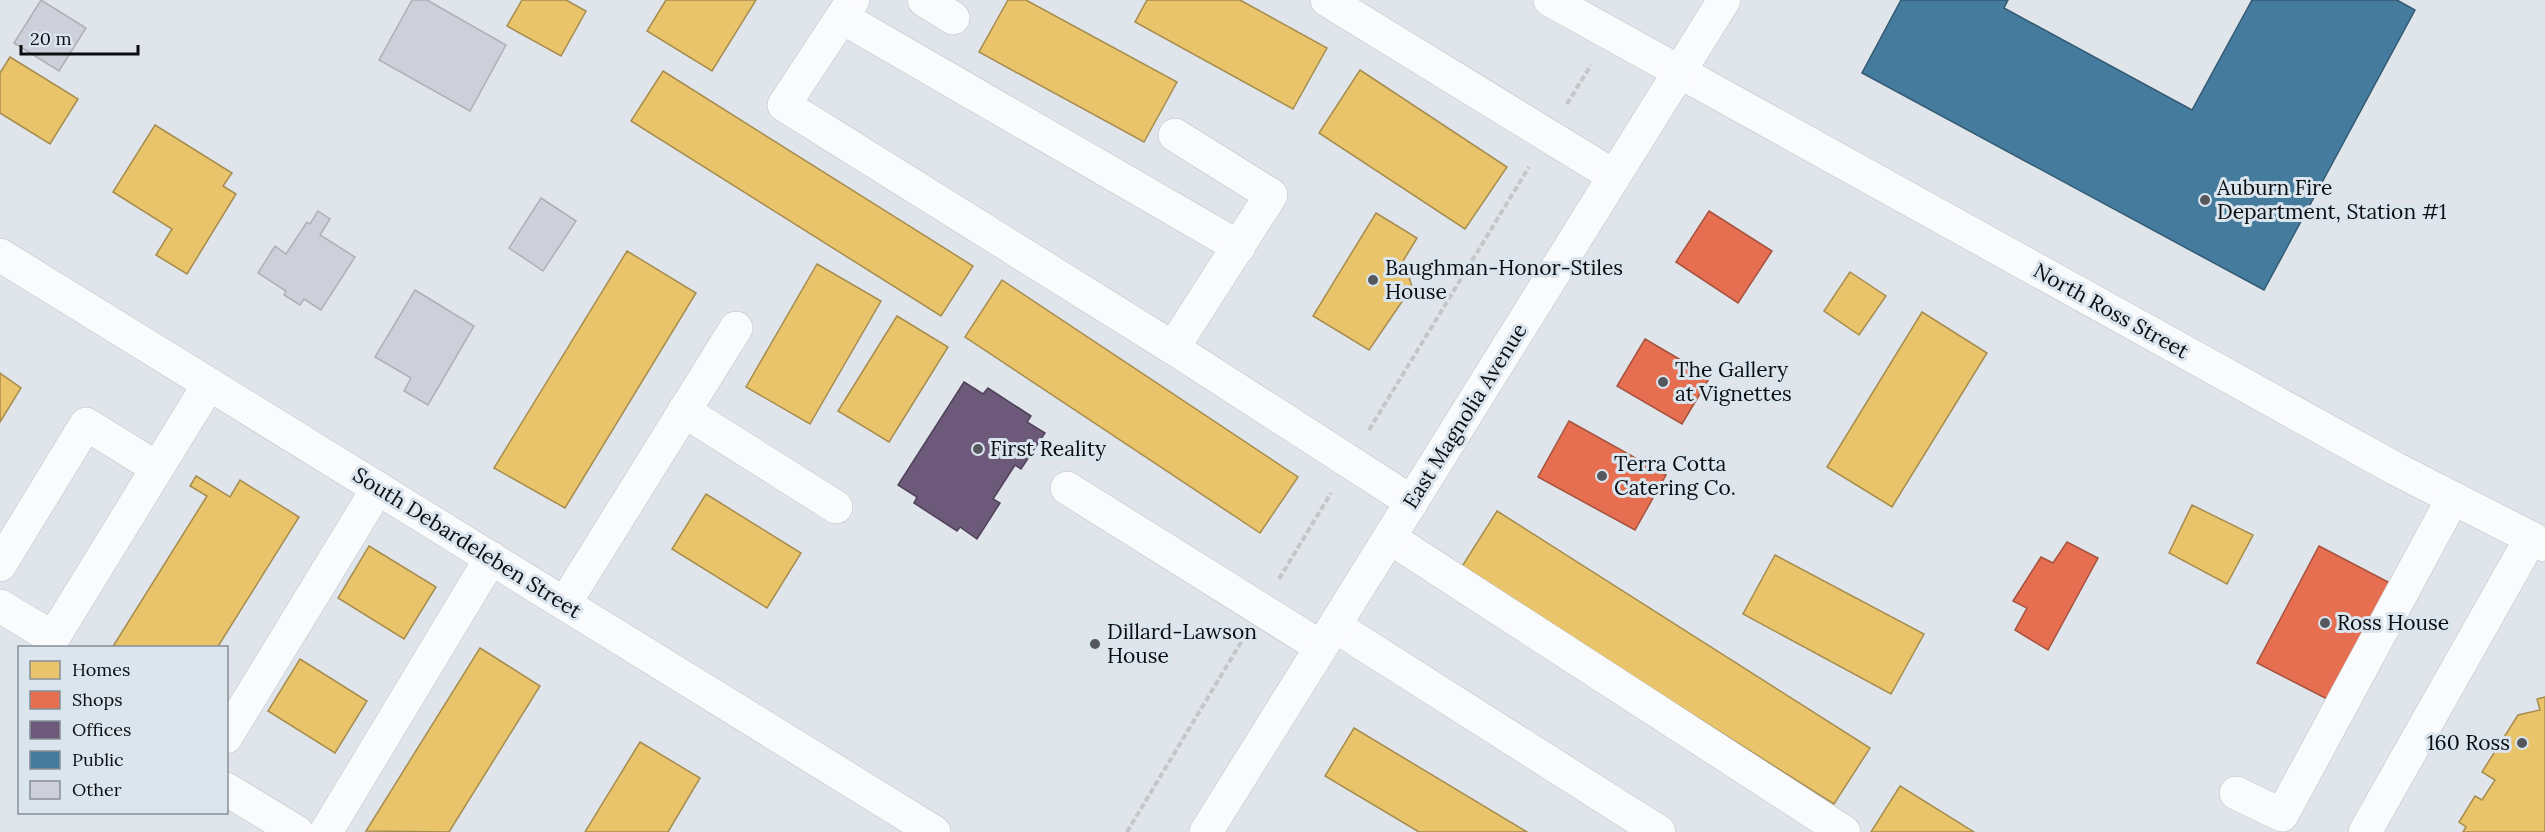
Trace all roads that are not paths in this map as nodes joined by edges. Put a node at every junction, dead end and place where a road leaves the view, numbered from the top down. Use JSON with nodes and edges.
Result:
{"nodes":[{"id":1,"x":924,"y":0,"type":"edge"},
{"id":2,"x":1328,"y":0,"type":"edge"},
{"id":3,"x":1550,"y":0,"type":"edge"},
{"id":4,"x":1724,"y":0,"type":"edge"},
{"id":5,"x":848,"y":9,"type":"edge"},
{"id":6,"x":954,"y":18,"type":"dead end"},
{"id":7,"x":1680,"y":71,"type":"junction"},
{"id":8,"x":1175,"y":135,"type":"dead end"},
{"id":9,"x":1614,"y":176,"type":"junction"},
{"id":10,"x":1239,"y":247,"type":"junction"},
{"id":11,"x":0,"y":255,"type":"edge"},
{"id":12,"x":736,"y":328,"type":"dead end"},
{"id":13,"x":1173,"y":348,"type":"junction"},
{"id":14,"x":209,"y":384,"type":"junction"},
{"id":15,"x":684,"y":411,"type":"junction"},
{"id":16,"x":157,"y":468,"type":"junction"},
{"id":17,"x":378,"y":488,"type":"junction"},
{"id":18,"x":1067,"y":488,"type":"dead end"},
{"id":19,"x":2453,"y":498,"type":"junction"},
{"id":20,"x":1412,"y":502,"type":"junction"},
{"id":21,"x":836,"y":507,"type":"dead end"},
{"id":22,"x":1390,"y":538,"type":"junction"},
{"id":23,"x":2538,"y":541,"type":"edge"},
{"id":24,"x":491,"y":558,"type":"junction"},
{"id":25,"x":0,"y":565,"type":"edge"},
{"id":26,"x":564,"y":603,"type":"junction"},
{"id":27,"x":0,"y":606,"type":"edge"},
{"id":28,"x":1328,"y":637,"type":"junction"},
{"id":29,"x":228,"y":734,"type":"edge"},
{"id":30,"x":228,"y":790,"type":"edge"},
{"id":31,"x":2236,"y":793,"type":"dead end"},
{"id":32,"x":297,"y":832,"type":"edge"},
{"id":33,"x":326,"y":832,"type":"edge"},
{"id":34,"x":934,"y":832,"type":"edge"},
{"id":35,"x":1206,"y":832,"type":"edge"},
{"id":36,"x":1659,"y":832,"type":"edge"},
{"id":37,"x":1844,"y":832,"type":"edge"},
{"id":38,"x":2364,"y":832,"type":"edge"}],
"edges":[{"from":1,"to":6,"type":"street"},
{"from":2,"to":9,"type":"street"},
{"from":3,"to":7,"type":"street","name":"North Ross Street"},
{"from":4,"to":7,"type":"street","name":"East Magnolia Avenue"},
{"from":5,"to":10,"type":"street"},
{"from":5,"to":13,"type":"street"},
{"from":7,"to":9,"type":"street","name":"East Magnolia Avenue"},
{"from":7,"to":19,"type":"street","name":"North Ross Street"},
{"from":8,"to":10,"type":"street"},
{"from":9,"to":20,"type":"street","name":"East Magnolia Avenue"},
{"from":10,"to":13,"type":"street"},
{"from":11,"to":14,"type":"street","name":"South Debardeleben Street"},
{"from":12,"to":15,"type":"street"},
{"from":13,"to":20,"type":"street"},
{"from":14,"to":16,"type":"street"},
{"from":14,"to":17,"type":"street","name":"South Debardeleben Street"},
{"from":15,"to":21,"type":"street"},
{"from":15,"to":26,"type":"street"},
{"from":16,"to":25,"type":"street"},
{"from":16,"to":27,"type":"street"},
{"from":17,"to":24,"type":"street","name":"South Debardeleben Street"},
{"from":17,"to":29,"type":"street"},
{"from":18,"to":28,"type":"street"},
{"from":19,"to":23,"type":"street","name":"North Ross Street"},
{"from":19,"to":31,"type":"street"},
{"from":20,"to":22,"type":"street","name":"East Magnolia Avenue"},
{"from":22,"to":28,"type":"street","name":"East Magnolia Avenue"},
{"from":22,"to":37,"type":"street"},
{"from":23,"to":38,"type":"street"},
{"from":24,"to":26,"type":"street","name":"South Debardeleben Street"},
{"from":24,"to":33,"type":"street"},
{"from":26,"to":34,"type":"street","name":"South Debardeleben Street"},
{"from":28,"to":35,"type":"street","name":"East Magnolia Avenue"},
{"from":28,"to":36,"type":"street"},
{"from":30,"to":32,"type":"street"}]}
